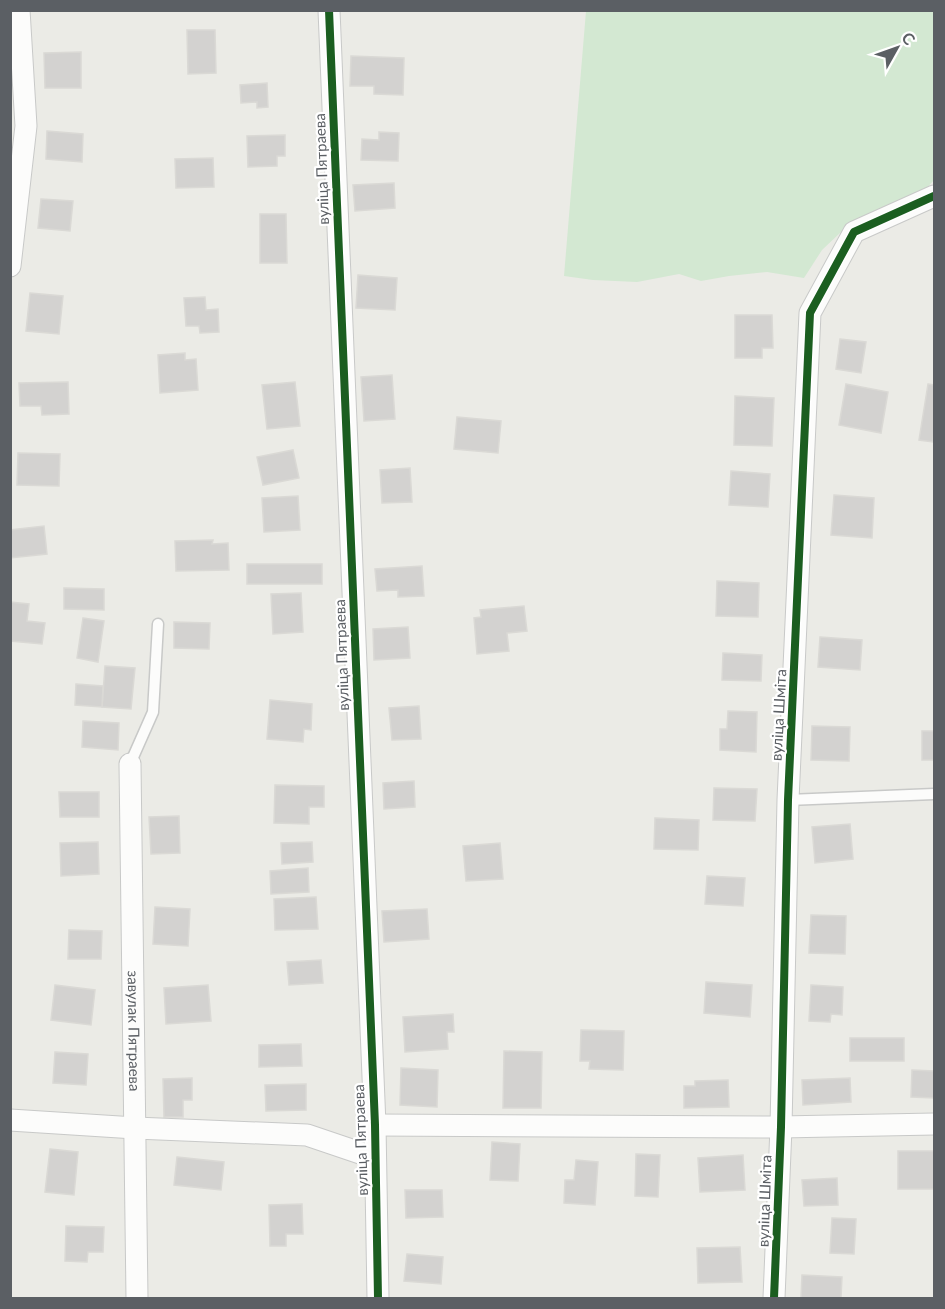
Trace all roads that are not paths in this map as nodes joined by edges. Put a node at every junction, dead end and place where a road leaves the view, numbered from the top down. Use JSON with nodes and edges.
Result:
{"nodes":[{"id":1,"x":19,"y":10,"type":"edge"},
{"id":2,"x":329,"y":10,"type":"edge"},
{"id":3,"x":934,"y":196,"type":"edge"},
{"id":4,"x":10,"y":266,"type":"edge"},
{"id":5,"x":158,"y":624,"type":"dead end"},
{"id":6,"x":130,"y":764,"type":"joint"},
{"id":7,"x":934,"y":794,"type":"edge"},
{"id":8,"x":788,"y":800,"type":"junction"},
{"id":9,"x":10,"y":1120,"type":"edge"},
{"id":10,"x":934,"y":1124,"type":"edge"},
{"id":11,"x":375,"y":1125,"type":"junction"},
{"id":12,"x":781,"y":1127,"type":"junction"},
{"id":13,"x":135,"y":1128,"type":"junction"},
{"id":14,"x":375,"y":1158,"type":"junction"},
{"id":15,"x":137,"y":1299,"type":"edge"},
{"id":16,"x":378,"y":1299,"type":"edge"},
{"id":17,"x":774,"y":1299,"type":"edge"}],
"edges":[{"from":1,"to":4,"type":"street"},
{"from":2,"to":11,"type":"street","name":"вуліца Пятраева"},
{"from":3,"to":8,"type":"street","name":"вуліца Шміта"},
{"from":5,"to":6,"type":"lane"},
{"from":6,"to":13,"type":"street","name":"завулак Пятраева"},
{"from":7,"to":8,"type":"lane"},
{"from":8,"to":12,"type":"street","name":"вуліца Шміта"},
{"from":9,"to":13,"type":"street"},
{"from":10,"to":12,"type":"street"},
{"from":11,"to":12,"type":"street","name":"вуліца Пятраева"},
{"from":11,"to":14,"type":"street","name":"вуліца Пятраева"},
{"from":12,"to":17,"type":"street","name":"вуліца Шміта"},
{"from":13,"to":14,"type":"street"},
{"from":13,"to":15,"type":"street","name":"завулак Пятраева"},
{"from":14,"to":16,"type":"street","name":"вуліца Пятраева"}]}
